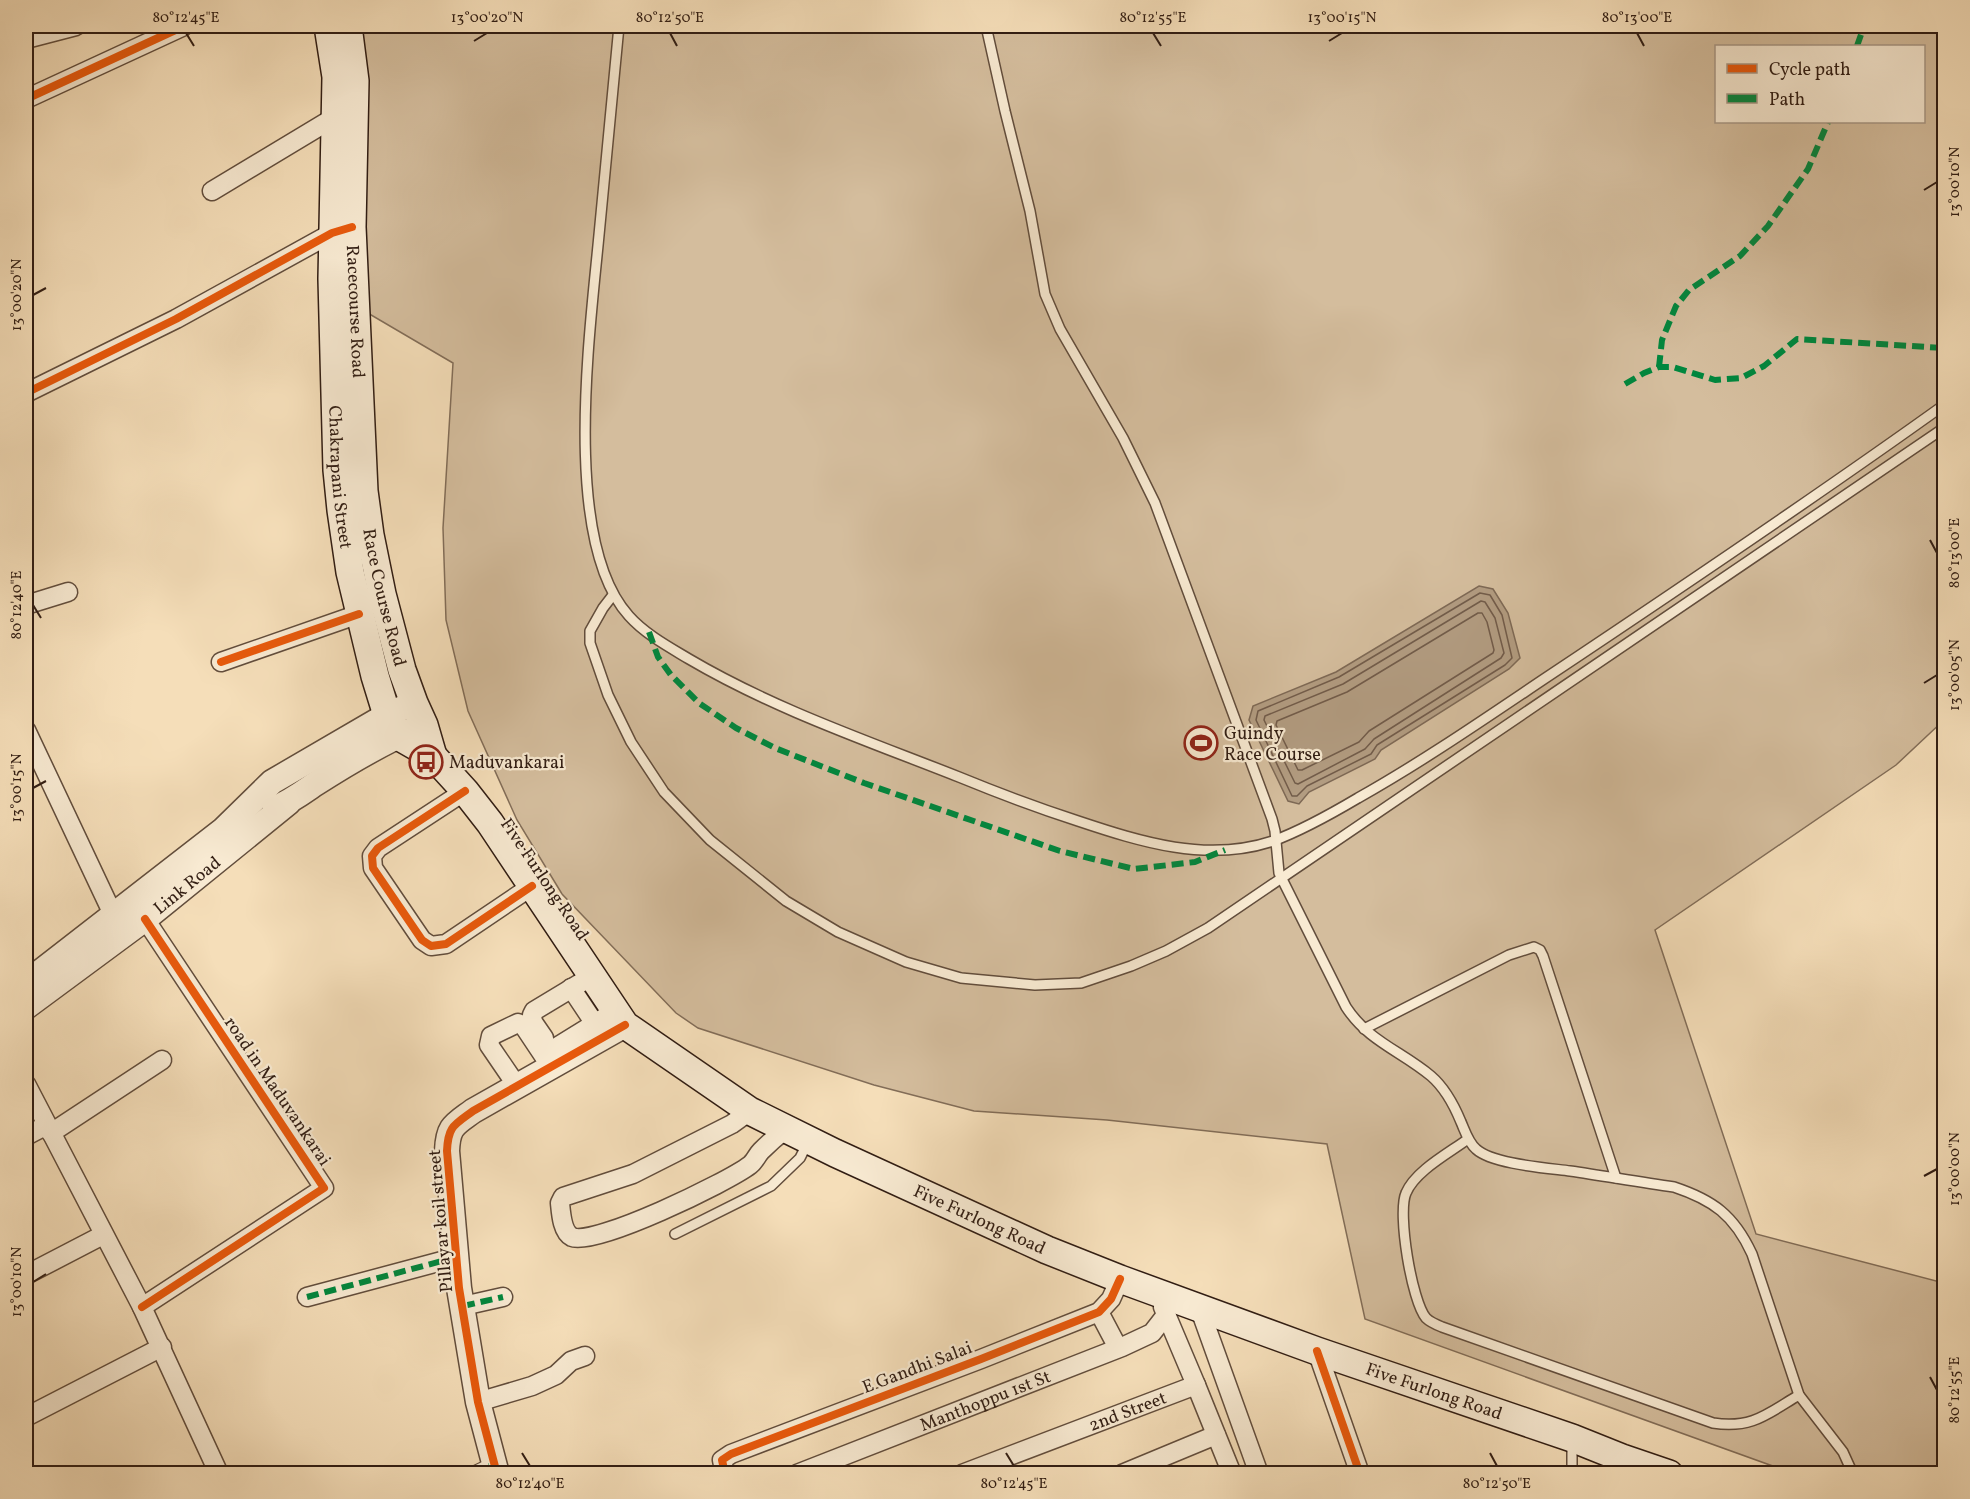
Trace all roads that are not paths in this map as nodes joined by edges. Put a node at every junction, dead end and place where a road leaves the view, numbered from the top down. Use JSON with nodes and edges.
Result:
{"nodes":[{"id":1,"x":76,"y":26,"type":"edge"},
{"id":2,"x":184,"y":26,"type":"edge"},
{"id":3,"x":328,"y":26,"type":"edge"},
{"id":4,"x":348,"y":26,"type":"edge"},
{"id":5,"x":619,"y":26,"type":"edge"},
{"id":6,"x":986,"y":26,"type":"edge"},
{"id":7,"x":26,"y":39,"type":"edge"},
{"id":8,"x":26,"y":99,"type":"edge"},
{"id":9,"x":335,"y":117,"type":"junction"},
{"id":10,"x":212,"y":190,"type":"dead end"},
{"id":11,"x":342,"y":230,"type":"junction"},
{"id":12,"x":26,"y":393,"type":"edge"},
{"id":13,"x":1944,"y":405,"type":"edge"},
{"id":14,"x":1944,"y":428,"type":"edge"},
{"id":15,"x":364,"y":491,"type":"joint"},
{"id":16,"x":68,"y":592,"type":"dead end"},
{"id":17,"x":614,"y":595,"type":"junction"},
{"id":18,"x":26,"y":604,"type":"edge"},
{"id":19,"x":359,"y":614,"type":"junction"},
{"id":20,"x":221,"y":662,"type":"dead end"},
{"id":21,"x":419,"y":714,"type":"junction"},
{"id":22,"x":393,"y":726,"type":"junction"},
{"id":23,"x":26,"y":730,"type":"edge"},
{"id":24,"x":433,"y":756,"type":"junction"},
{"id":25,"x":272,"y":782,"type":"junction"},
{"id":26,"x":465,"y":791,"type":"junction"},
{"id":27,"x":288,"y":803,"type":"junction"},
{"id":28,"x":223,"y":830,"type":"junction"},
{"id":29,"x":1276,"y":840,"type":"junction"},
{"id":30,"x":1281,"y":878,"type":"junction"},
{"id":31,"x":532,"y":886,"type":"junction"},
{"id":32,"x":109,"y":906,"type":"junction"},
{"id":33,"x":145,"y":919,"type":"junction"},
{"id":34,"x":26,"y":970,"type":"edge"},
{"id":35,"x":581,"y":982,"type":"junction"},
{"id":36,"x":26,"y":983,"type":"edge"},
{"id":37,"x":26,"y":1007,"type":"edge"},
{"id":38,"x":611,"y":1020,"type":"junction"},
{"id":39,"x":1364,"y":1029,"type":"junction"},
{"id":40,"x":162,"y":1060,"type":"dead end"},
{"id":41,"x":554,"y":1060,"type":"junction"},
{"id":42,"x":26,"y":1084,"type":"edge"},
{"id":43,"x":517,"y":1086,"type":"junction"},
{"id":44,"x":750,"y":1111,"type":"junction"},
{"id":45,"x":49,"y":1129,"type":"junction"},
{"id":46,"x":797,"y":1135,"type":"junction"},
{"id":47,"x":26,"y":1136,"type":"edge"},
{"id":48,"x":1468,"y":1139,"type":"junction"},
{"id":49,"x":1616,"y":1178,"type":"junction"},
{"id":50,"x":675,"y":1233,"type":"dead end"},
{"id":51,"x":103,"y":1235,"type":"junction"},
{"id":52,"x":457,"y":1257,"type":"junction"},
{"id":53,"x":26,"y":1275,"type":"edge"},
{"id":54,"x":1120,"y":1279,"type":"junction"},
{"id":55,"x":307,"y":1297,"type":"dead end"},
{"id":56,"x":503,"y":1297,"type":"dead end"},
{"id":57,"x":1161,"y":1303,"type":"junction"},
{"id":58,"x":463,"y":1306,"type":"junction"},
{"id":59,"x":142,"y":1307,"type":"junction"},
{"id":60,"x":1199,"y":1307,"type":"junction"},
{"id":61,"x":1099,"y":1312,"type":"junction"},
{"id":62,"x":162,"y":1347,"type":"junction"},
{"id":63,"x":1118,"y":1348,"type":"junction"},
{"id":64,"x":1317,"y":1351,"type":"junction"},
{"id":65,"x":585,"y":1356,"type":"dead end"},
{"id":66,"x":1196,"y":1385,"type":"junction"},
{"id":67,"x":1799,"y":1395,"type":"junction"},
{"id":68,"x":478,"y":1402,"type":"junction"},
{"id":69,"x":26,"y":1418,"type":"edge"},
{"id":70,"x":1216,"y":1435,"type":"junction"},
{"id":71,"x":1572,"y":1438,"type":"junction"},
{"id":72,"x":488,"y":1470,"type":"edge"},
{"id":73,"x":219,"y":1473,"type":"edge"},
{"id":74,"x":725,"y":1473,"type":"edge"},
{"id":75,"x":796,"y":1473,"type":"edge"},
{"id":76,"x":962,"y":1473,"type":"edge"},
{"id":77,"x":1122,"y":1473,"type":"edge"},
{"id":78,"x":1232,"y":1473,"type":"edge"},
{"id":79,"x":1259,"y":1473,"type":"edge"},
{"id":80,"x":1360,"y":1473,"type":"edge"},
{"id":81,"x":1572,"y":1473,"type":"edge"},
{"id":82,"x":1669,"y":1473,"type":"edge"},
{"id":83,"x":1852,"y":1473,"type":"edge"}],
"edges":[{"from":1,"to":7,"type":"street"},
{"from":2,"to":8,"type":"street"},
{"from":3,"to":9,"type":"main road","name":"Racecourse Road"},
{"from":4,"to":11,"type":"main road","name":"Racecourse Road"},
{"from":5,"to":17,"type":"lane"},
{"from":6,"to":29,"type":"lane"},
{"from":9,"to":10,"type":"street"},
{"from":9,"to":11,"type":"main road","name":"Racecourse Road"},
{"from":11,"to":12,"type":"street"},
{"from":11,"to":15,"type":"main road","name":"Racecourse Road"},
{"from":11,"to":19,"type":"main road","name":"Chakrapani Street"},
{"from":13,"to":29,"type":"lane"},
{"from":14,"to":30,"type":"lane"},
{"from":15,"to":21,"type":"main road","name":"Race Course Road"},
{"from":16,"to":18,"type":"street"},
{"from":17,"to":29,"type":"lane"},
{"from":17,"to":30,"type":"lane"},
{"from":19,"to":20,"type":"street"},
{"from":19,"to":22,"type":"main road","name":"Chakrapani Street"},
{"from":21,"to":22,"type":"street"},
{"from":21,"to":24,"type":"main road","name":"Five Furlong Road"},
{"from":22,"to":24,"type":"main road","name":"Five Furlong Road"},
{"from":22,"to":25,"type":"street"},
{"from":22,"to":27,"type":"street"},
{"from":23,"to":32,"type":"street"},
{"from":24,"to":26,"type":"main road","name":"Five Furlong Road"},
{"from":25,"to":28,"type":"street"},
{"from":25,"to":32,"type":"street","name":"Link Road"},
{"from":26,"to":31,"type":"main road","name":"Five Furlong Road"},
{"from":26,"to":31,"type":"street"},
{"from":27,"to":28,"type":"street"},
{"from":27,"to":33,"type":"street","name":"Link Road"},
{"from":28,"to":36,"type":"street"},
{"from":29,"to":30,"type":"lane"},
{"from":30,"to":39,"type":"lane"},
{"from":31,"to":35,"type":"main road","name":"Five Furlong Road"},
{"from":32,"to":34,"type":"street","name":"Link Road"},
{"from":33,"to":37,"type":"street","name":"Link Road"},
{"from":33,"to":59,"type":"street","name":"road in Maduvankarai"},
{"from":35,"to":38,"type":"main road","name":"Five Furlong Road"},
{"from":35,"to":41,"type":"street"},
{"from":38,"to":41,"type":"street","name":"Pillayar koil street"},
{"from":38,"to":44,"type":"main road","name":"Five Furlong Road"},
{"from":39,"to":48,"type":"lane"},
{"from":39,"to":49,"type":"lane"},
{"from":40,"to":45,"type":"street"},
{"from":41,"to":43,"type":"street","name":"Pillayar koil street"},
{"from":41,"to":43,"type":"street"},
{"from":42,"to":45,"type":"street"},
{"from":43,"to":52,"type":"street","name":"Pillayar koil street"},
{"from":44,"to":46,"type":"main road","name":"Five Furlong Road"},
{"from":44,"to":46,"type":"street"},
{"from":45,"to":47,"type":"street"},
{"from":45,"to":51,"type":"street"},
{"from":46,"to":50,"type":"lane"},
{"from":46,"to":54,"type":"main road","name":"Five Furlong Road"},
{"from":48,"to":49,"type":"lane"},
{"from":48,"to":67,"type":"lane"},
{"from":49,"to":67,"type":"lane"},
{"from":51,"to":53,"type":"street"},
{"from":51,"to":59,"type":"street"},
{"from":52,"to":55,"type":"street"},
{"from":52,"to":58,"type":"street","name":"Pillayar koil street"},
{"from":54,"to":57,"type":"main road","name":"Five Furlong Road"},
{"from":54,"to":61,"type":"street"},
{"from":56,"to":58,"type":"street"},
{"from":57,"to":60,"type":"main road","name":"Five Furlong Road"},
{"from":57,"to":63,"type":"street","name":"Manthoppu 1st St"},
{"from":57,"to":66,"type":"street"},
{"from":58,"to":68,"type":"street","name":"Pillayar koil street"},
{"from":59,"to":62,"type":"street"},
{"from":60,"to":64,"type":"main road","name":"Five Furlong Road"},
{"from":60,"to":79,"type":"street"},
{"from":61,"to":63,"type":"street"},
{"from":61,"to":74,"type":"street","name":"E Gandhi Salai"},
{"from":62,"to":69,"type":"street"},
{"from":62,"to":73,"type":"street"},
{"from":63,"to":75,"type":"street","name":"Manthoppu 1st St"},
{"from":64,"to":71,"type":"main road","name":"Five Furlong Road"},
{"from":64,"to":80,"type":"street"},
{"from":65,"to":68,"type":"street"},
{"from":66,"to":70,"type":"street"},
{"from":66,"to":76,"type":"street","name":"2nd Street"},
{"from":67,"to":83,"type":"lane"},
{"from":68,"to":72,"type":"street","name":"Pillayar koil street"},
{"from":70,"to":77,"type":"street"},
{"from":70,"to":78,"type":"street"},
{"from":71,"to":81,"type":"lane"},
{"from":71,"to":82,"type":"main road","name":"Five Furlong Road"}]}
